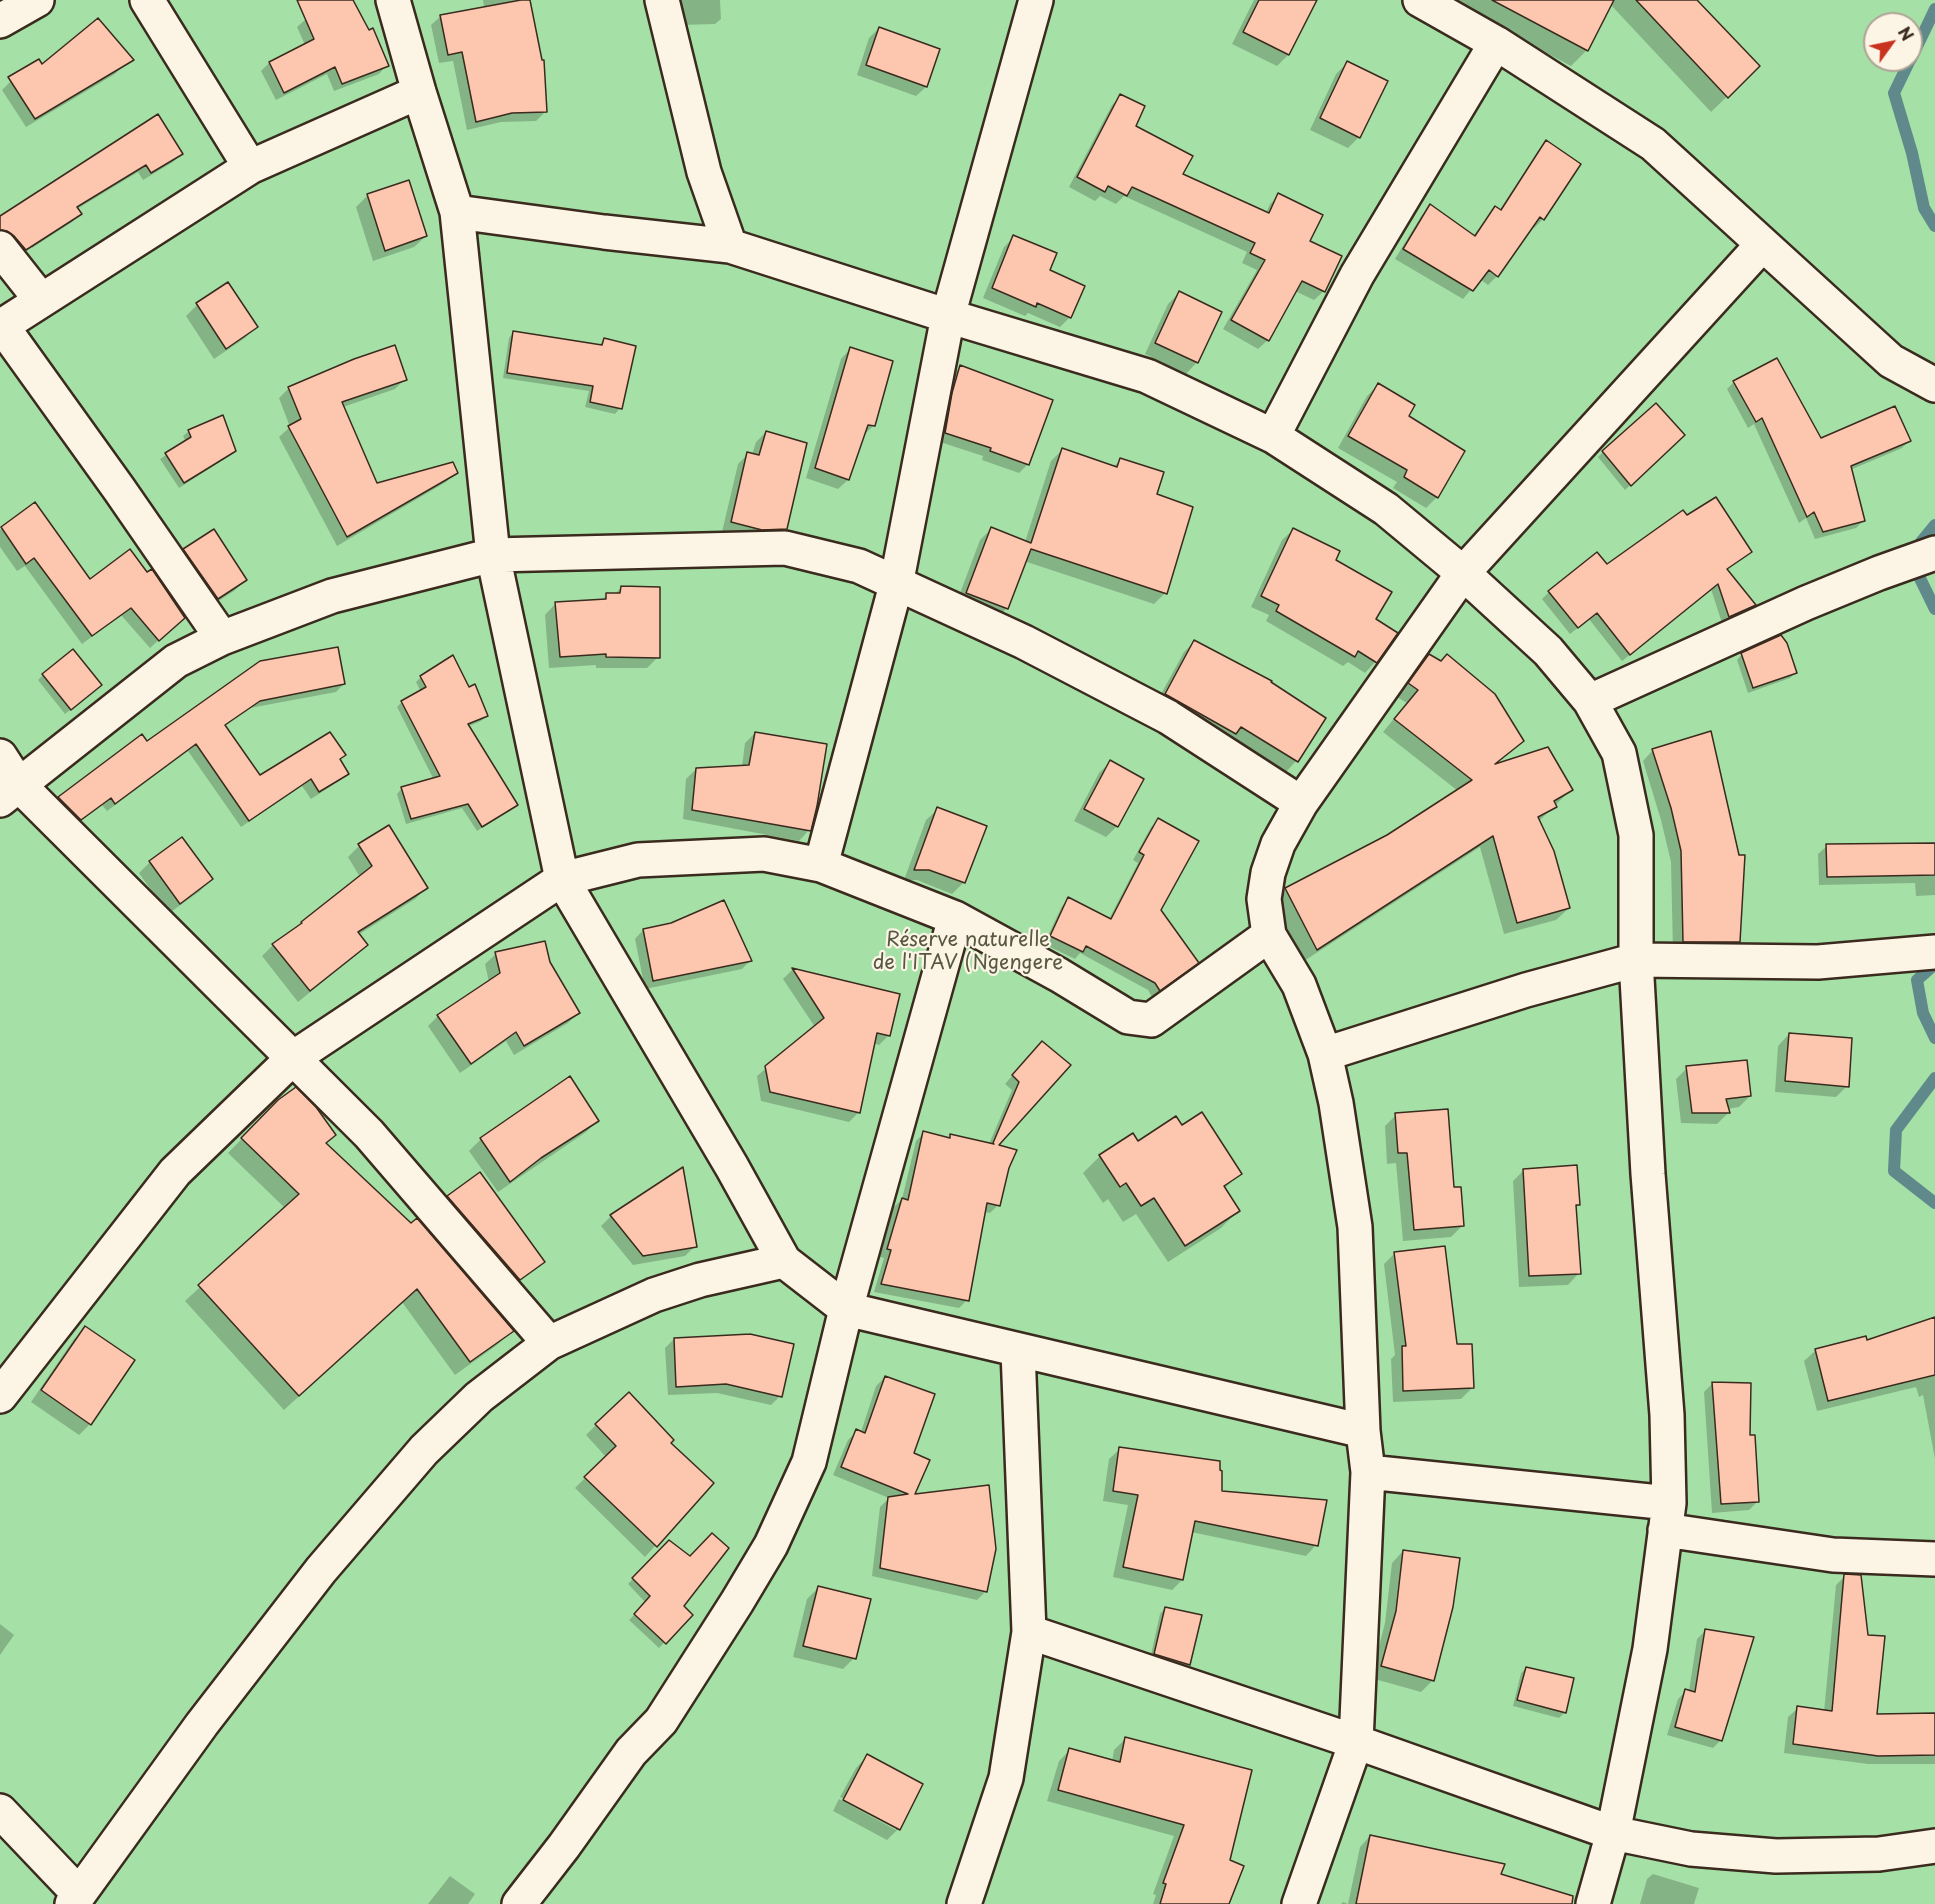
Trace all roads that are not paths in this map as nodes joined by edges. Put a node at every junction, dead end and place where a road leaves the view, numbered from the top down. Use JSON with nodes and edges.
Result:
{"nodes":[{"id":1,"x":37,"y":0,"type":"edge"},
{"id":2,"x":147,"y":0,"type":"edge"},
{"id":3,"x":393,"y":0,"type":"edge"},
{"id":4,"x":662,"y":0,"type":"edge"},
{"id":5,"x":1036,"y":0,"type":"edge"},
{"id":6,"x":1420,"y":0,"type":"edge"},
{"id":7,"x":0,"y":21,"type":"edge"},
{"id":8,"x":1496,"y":43,"type":"junction"},
{"id":9,"x":419,"y":92,"type":"junction"},
{"id":10,"x":250,"y":167,"type":"junction"},
{"id":11,"x":457,"y":212,"type":"junction"},
{"id":12,"x":1762,"y":245,"type":"junction"},
{"id":13,"x":730,"y":246,"type":"junction"},
{"id":14,"x":0,"y":248,"type":"edge"},
{"id":15,"x":41,"y":300,"type":"junction"},
{"id":16,"x":948,"y":316,"type":"junction"},
{"id":17,"x":1,"y":326,"type":"edge"},
{"id":18,"x":1935,"y":385,"type":"edge"},
{"id":19,"x":1273,"y":436,"type":"junction"},
{"id":20,"x":1935,"y":553,"type":"edge"},
{"id":21,"x":493,"y":555,"type":"junction"},
{"id":22,"x":1463,"y":573,"type":"junction"},
{"id":23,"x":896,"y":585,"type":"junction"},
{"id":24,"x":222,"y":638,"type":"junction"},
{"id":25,"x":1590,"y":701,"type":"junction"},
{"id":26,"x":0,"y":756,"type":"edge"},
{"id":27,"x":9,"y":792,"type":"edge"},
{"id":28,"x":1301,"y":803,"type":"junction"},
{"id":29,"x":821,"y":865,"type":"junction"},
{"id":30,"x":561,"y":879,"type":"junction"},
{"id":31,"x":955,"y":918,"type":"junction"},
{"id":32,"x":1269,"y":935,"type":"junction"},
{"id":33,"x":1928,"y":952,"type":"edge"},
{"id":34,"x":1636,"y":960,"type":"junction"},
{"id":35,"x":1325,"y":1054,"type":"junction"},
{"id":36,"x":293,"y":1058,"type":"junction"},
{"id":37,"x":784,"y":1261,"type":"junction"},
{"id":38,"x":846,"y":1309,"type":"junction"},
{"id":39,"x":549,"y":1343,"type":"junction"},
{"id":40,"x":1018,"y":1351,"type":"junction"},
{"id":41,"x":0,"y":1396,"type":"edge"},
{"id":42,"x":1363,"y":1431,"type":"junction"},
{"id":43,"x":1368,"y":1472,"type":"junction"},
{"id":44,"x":1667,"y":1516,"type":"junction"},
{"id":45,"x":1935,"y":1559,"type":"edge"},
{"id":46,"x":1029,"y":1632,"type":"junction"},
{"id":47,"x":1356,"y":1742,"type":"junction"},
{"id":48,"x":0,"y":1811,"type":"edge"},
{"id":49,"x":1612,"y":1833,"type":"junction"},
{"id":50,"x":1935,"y":1846,"type":"edge"},
{"id":51,"x":75,"y":1899,"type":"edge"},
{"id":52,"x":519,"y":1904,"type":"edge"},
{"id":53,"x":965,"y":1904,"type":"edge"},
{"id":54,"x":1299,"y":1904,"type":"edge"},
{"id":55,"x":1593,"y":1904,"type":"edge"}],
"edges":[{"from":1,"to":7,"type":"street"},
{"from":2,"to":10,"type":"street"},
{"from":3,"to":9,"type":"street"},
{"from":4,"to":13,"type":"street"},
{"from":5,"to":16,"type":"street"},
{"from":6,"to":8,"type":"street"},
{"from":8,"to":12,"type":"street"},
{"from":8,"to":19,"type":"street"},
{"from":9,"to":10,"type":"street"},
{"from":9,"to":11,"type":"street"},
{"from":10,"to":15,"type":"street"},
{"from":11,"to":13,"type":"street"},
{"from":11,"to":21,"type":"street"},
{"from":12,"to":18,"type":"street"},
{"from":12,"to":22,"type":"street"},
{"from":13,"to":16,"type":"street"},
{"from":14,"to":15,"type":"street"},
{"from":15,"to":17,"type":"street"},
{"from":16,"to":19,"type":"street"},
{"from":16,"to":23,"type":"street"},
{"from":17,"to":24,"type":"street"},
{"from":19,"to":22,"type":"street"},
{"from":20,"to":25,"type":"street"},
{"from":21,"to":23,"type":"street"},
{"from":21,"to":24,"type":"street"},
{"from":21,"to":30,"type":"street"},
{"from":22,"to":25,"type":"street"},
{"from":22,"to":28,"type":"street"},
{"from":23,"to":28,"type":"street"},
{"from":23,"to":29,"type":"street"},
{"from":24,"to":27,"type":"street"},
{"from":25,"to":34,"type":"street"},
{"from":26,"to":27,"type":"street"},
{"from":27,"to":36,"type":"street"},
{"from":28,"to":32,"type":"street"},
{"from":29,"to":30,"type":"street"},
{"from":29,"to":31,"type":"street"},
{"from":30,"to":36,"type":"street"},
{"from":30,"to":37,"type":"street"},
{"from":31,"to":32,"type":"street"},
{"from":31,"to":38,"type":"street"},
{"from":32,"to":35,"type":"street"},
{"from":33,"to":34,"type":"street"},
{"from":34,"to":35,"type":"street"},
{"from":34,"to":44,"type":"street"},
{"from":35,"to":42,"type":"street"},
{"from":36,"to":39,"type":"street"},
{"from":36,"to":41,"type":"street"},
{"from":37,"to":38,"type":"street"},
{"from":37,"to":39,"type":"street"},
{"from":38,"to":40,"type":"street"},
{"from":38,"to":52,"type":"street"},
{"from":39,"to":51,"type":"street"},
{"from":40,"to":42,"type":"street"},
{"from":40,"to":46,"type":"street"},
{"from":42,"to":43,"type":"street"},
{"from":43,"to":44,"type":"street"},
{"from":43,"to":47,"type":"street"},
{"from":44,"to":45,"type":"street"},
{"from":44,"to":49,"type":"street"},
{"from":46,"to":47,"type":"street"},
{"from":46,"to":53,"type":"street"},
{"from":47,"to":49,"type":"street"},
{"from":47,"to":54,"type":"street"},
{"from":48,"to":51,"type":"street"},
{"from":49,"to":50,"type":"street"},
{"from":49,"to":55,"type":"street"}]}
